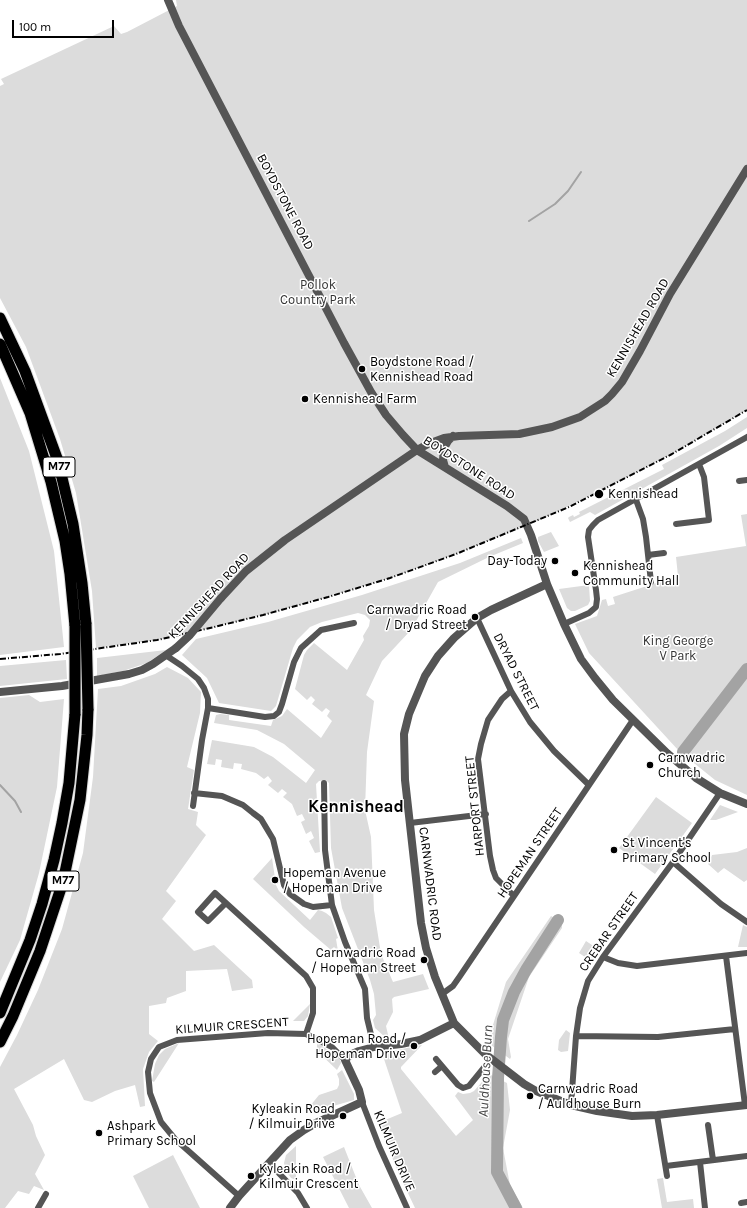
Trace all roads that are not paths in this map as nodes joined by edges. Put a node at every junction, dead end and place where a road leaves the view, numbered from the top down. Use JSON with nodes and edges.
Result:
{"nodes":[{"id":1,"x":168,"y":0,"type":"edge"},
{"id":2,"x":747,"y":169,"type":"edge"},
{"id":3,"x":0,"y":318,"type":"edge"},
{"id":4,"x":0,"y":344,"type":"edge"},
{"id":5,"x":453,"y":436,"type":"junction"},
{"id":6,"x":747,"y":437,"type":"edge"},
{"id":7,"x":417,"y":450,"type":"junction"},
{"id":8,"x":699,"y":464,"type":"junction"},
{"id":9,"x":445,"y":467,"type":"junction"},
{"id":10,"x":747,"y":480,"type":"edge"},
{"id":11,"x":739,"y":481,"type":"dead end"},
{"id":12,"x":636,"y":500,"type":"junction"},
{"id":13,"x":676,"y":524,"type":"dead end"},
{"id":14,"x":664,"y":553,"type":"dead end"},
{"id":15,"x":648,"y":555,"type":"junction"},
{"id":16,"x":651,"y":582,"type":"dead end"},
{"id":17,"x":547,"y":584,"type":"junction"},
{"id":18,"x":477,"y":618,"type":"junction"},
{"id":19,"x":354,"y":623,"type":"dead end"},
{"id":20,"x":564,"y":624,"type":"junction"},
{"id":21,"x":167,"y":656,"type":"junction"},
{"id":22,"x":511,"y":691,"type":"junction"},
{"id":23,"x":0,"y":692,"type":"edge"},
{"id":24,"x":208,"y":708,"type":"junction"},
{"id":25,"x":633,"y":720,"type":"junction"},
{"id":26,"x":324,"y":783,"type":"dead end"},
{"id":27,"x":589,"y":785,"type":"junction"},
{"id":28,"x":194,"y":793,"type":"junction"},
{"id":29,"x":720,"y":793,"type":"junction"},
{"id":30,"x":747,"y":804,"type":"edge"},
{"id":31,"x":193,"y":806,"type":"dead end"},
{"id":32,"x":486,"y":814,"type":"junction"},
{"id":33,"x":410,"y":823,"type":"junction"},
{"id":34,"x":673,"y":862,"type":"junction"},
{"id":35,"x":514,"y":896,"type":"junction"},
{"id":36,"x":226,"y":903,"type":"junction"},
{"id":37,"x":332,"y":905,"type":"junction"},
{"id":38,"x":747,"y":922,"type":"edge"},
{"id":39,"x":747,"y":954,"type":"edge"},
{"id":40,"x":726,"y":956,"type":"junction"},
{"id":41,"x":604,"y":957,"type":"junction"},
{"id":42,"x":442,"y":994,"type":"junction"},
{"id":43,"x":0,"y":1014,"type":"edge"},
{"id":44,"x":454,"y":1023,"type":"junction"},
{"id":45,"x":735,"y":1029,"type":"junction"},
{"id":46,"x":306,"y":1034,"type":"junction"},
{"id":47,"x":576,"y":1036,"type":"junction"},
{"id":48,"x":0,"y":1042,"type":"edge"},
{"id":49,"x":374,"y":1047,"type":"junction"},
{"id":50,"x":488,"y":1057,"type":"junction"},
{"id":51,"x":436,"y":1059,"type":"dead end"},
{"id":52,"x":344,"y":1060,"type":"junction"},
{"id":53,"x":442,"y":1066,"type":"junction"},
{"id":54,"x":435,"y":1072,"type":"dead end"},
{"id":55,"x":362,"y":1102,"type":"junction"},
{"id":56,"x":571,"y":1105,"type":"junction"},
{"id":57,"x":746,"y":1105,"type":"edge"},
{"id":58,"x":657,"y":1115,"type":"junction"},
{"id":59,"x":708,"y":1125,"type":"dead end"},
{"id":60,"x":747,"y":1156,"type":"edge"},
{"id":61,"x":713,"y":1160,"type":"junction"},
{"id":62,"x":700,"y":1162,"type":"junction"},
{"id":63,"x":269,"y":1163,"type":"junction"},
{"id":64,"x":666,"y":1166,"type":"junction"},
{"id":65,"x":667,"y":1176,"type":"dead end"},
{"id":66,"x":46,"y":1194,"type":"dead end"},
{"id":67,"x":239,"y":1196,"type":"junction"},
{"id":68,"x":38,"y":1208,"type":"edge"},
{"id":69,"x":230,"y":1208,"type":"edge"},
{"id":70,"x":307,"y":1208,"type":"edge"},
{"id":71,"x":407,"y":1208,"type":"edge"},
{"id":72,"x":705,"y":1208,"type":"edge"}],
"edges":[{"from":1,"to":7,"type":"street","name":"BOYDSTONE ROAD"},
{"from":2,"to":5,"type":"street","name":"KENNISHEAD ROAD"},
{"from":3,"to":48,"type":"highway","number":"M77","bridge":true},
{"from":4,"to":43,"type":"highway","number":"M77","bridge":true},
{"from":5,"to":7,"type":"street","name":"KENNISHEAD ROAD"},
{"from":5,"to":9,"type":"street"},
{"from":6,"to":8,"type":"street"},
{"from":7,"to":9,"type":"street","name":"BOYDSTONE ROAD"},
{"from":7,"to":21,"type":"street","name":"KENNISHEAD ROAD","bridge":true},
{"from":8,"to":12,"type":"street"},
{"from":8,"to":13,"type":"street"},
{"from":9,"to":17,"type":"street","name":"BOYDSTONE ROAD"},
{"from":10,"to":11,"type":"street"},
{"from":12,"to":15,"type":"street"},
{"from":12,"to":20,"type":"street"},
{"from":14,"to":15,"type":"street"},
{"from":15,"to":16,"type":"street"},
{"from":17,"to":18,"type":"street","name":"CARNWADRIC ROAD"},
{"from":17,"to":20,"type":"street","name":"BOYDSTONE ROAD"},
{"from":18,"to":22,"type":"street","name":"DRYAD STREET"},
{"from":18,"to":33,"type":"street","name":"CARNWADRIC ROAD"},
{"from":19,"to":24,"type":"street"},
{"from":20,"to":25,"type":"street","name":"BOYDSTONE ROAD"},
{"from":21,"to":23,"type":"street","name":"KENNISHEAD ROAD"},
{"from":21,"to":24,"type":"street"},
{"from":22,"to":27,"type":"street","name":"DRYAD STREET"},
{"from":22,"to":32,"type":"street","name":"HARPORT STREET"},
{"from":24,"to":28,"type":"street"},
{"from":25,"to":27,"type":"street","name":"HOPEMAN STREET"},
{"from":25,"to":29,"type":"street","name":"BOYDSTONE ROAD"},
{"from":26,"to":37,"type":"street"},
{"from":27,"to":35,"type":"street","name":"HOPEMAN STREET"},
{"from":28,"to":31,"type":"street"},
{"from":28,"to":37,"type":"street"},
{"from":29,"to":30,"type":"street","name":"BOYDSTONE ROAD"},
{"from":29,"to":34,"type":"street","name":"CREBAR STREET"},
{"from":32,"to":33,"type":"street"},
{"from":32,"to":35,"type":"street","name":"HARPORT STREET"},
{"from":33,"to":42,"type":"street","name":"CARNWADRIC ROAD"},
{"from":34,"to":38,"type":"street"},
{"from":34,"to":41,"type":"street","name":"CREBAR STREET"},
{"from":35,"to":42,"type":"street","name":"HOPEMAN STREET"},
{"from":36,"to":36,"type":"street"},
{"from":36,"to":46,"type":"street"},
{"from":37,"to":49,"type":"street"},
{"from":39,"to":40,"type":"street"},
{"from":40,"to":41,"type":"street"},
{"from":40,"to":45,"type":"street"},
{"from":41,"to":47,"type":"street","name":"CREBAR STREET"},
{"from":42,"to":44,"type":"street","name":"CARNWADRIC ROAD"},
{"from":44,"to":49,"type":"street"},
{"from":44,"to":50,"type":"street","name":"CARNWADRIC ROAD"},
{"from":45,"to":47,"type":"street"},
{"from":45,"to":57,"type":"street"},
{"from":46,"to":52,"type":"street","name":"KILMUIR CRESCENT"},
{"from":46,"to":67,"type":"street","name":"KILMUIR CRESCENT"},
{"from":47,"to":56,"type":"street","name":"CREBAR STREET"},
{"from":49,"to":52,"type":"street"},
{"from":50,"to":53,"type":"street"},
{"from":50,"to":56,"type":"street","name":"CARNWADRIC ROAD"},
{"from":51,"to":53,"type":"street"},
{"from":52,"to":55,"type":"street","name":"KILMUIR CRESCENT"},
{"from":53,"to":54,"type":"street"},
{"from":55,"to":63,"type":"street"},
{"from":55,"to":71,"type":"street","name":"KILMUIR DRIVE"},
{"from":56,"to":58,"type":"street","name":"CARNWADRIC ROAD"},
{"from":57,"to":58,"type":"street","name":"CARNWADRIC ROAD"},
{"from":58,"to":64,"type":"street"},
{"from":59,"to":61,"type":"street"},
{"from":60,"to":61,"type":"street"},
{"from":61,"to":62,"type":"street"},
{"from":62,"to":64,"type":"street"},
{"from":62,"to":72,"type":"street"},
{"from":63,"to":67,"type":"street"},
{"from":63,"to":70,"type":"street"},
{"from":64,"to":65,"type":"street"},
{"from":66,"to":68,"type":"street"},
{"from":67,"to":69,"type":"street"}]}
